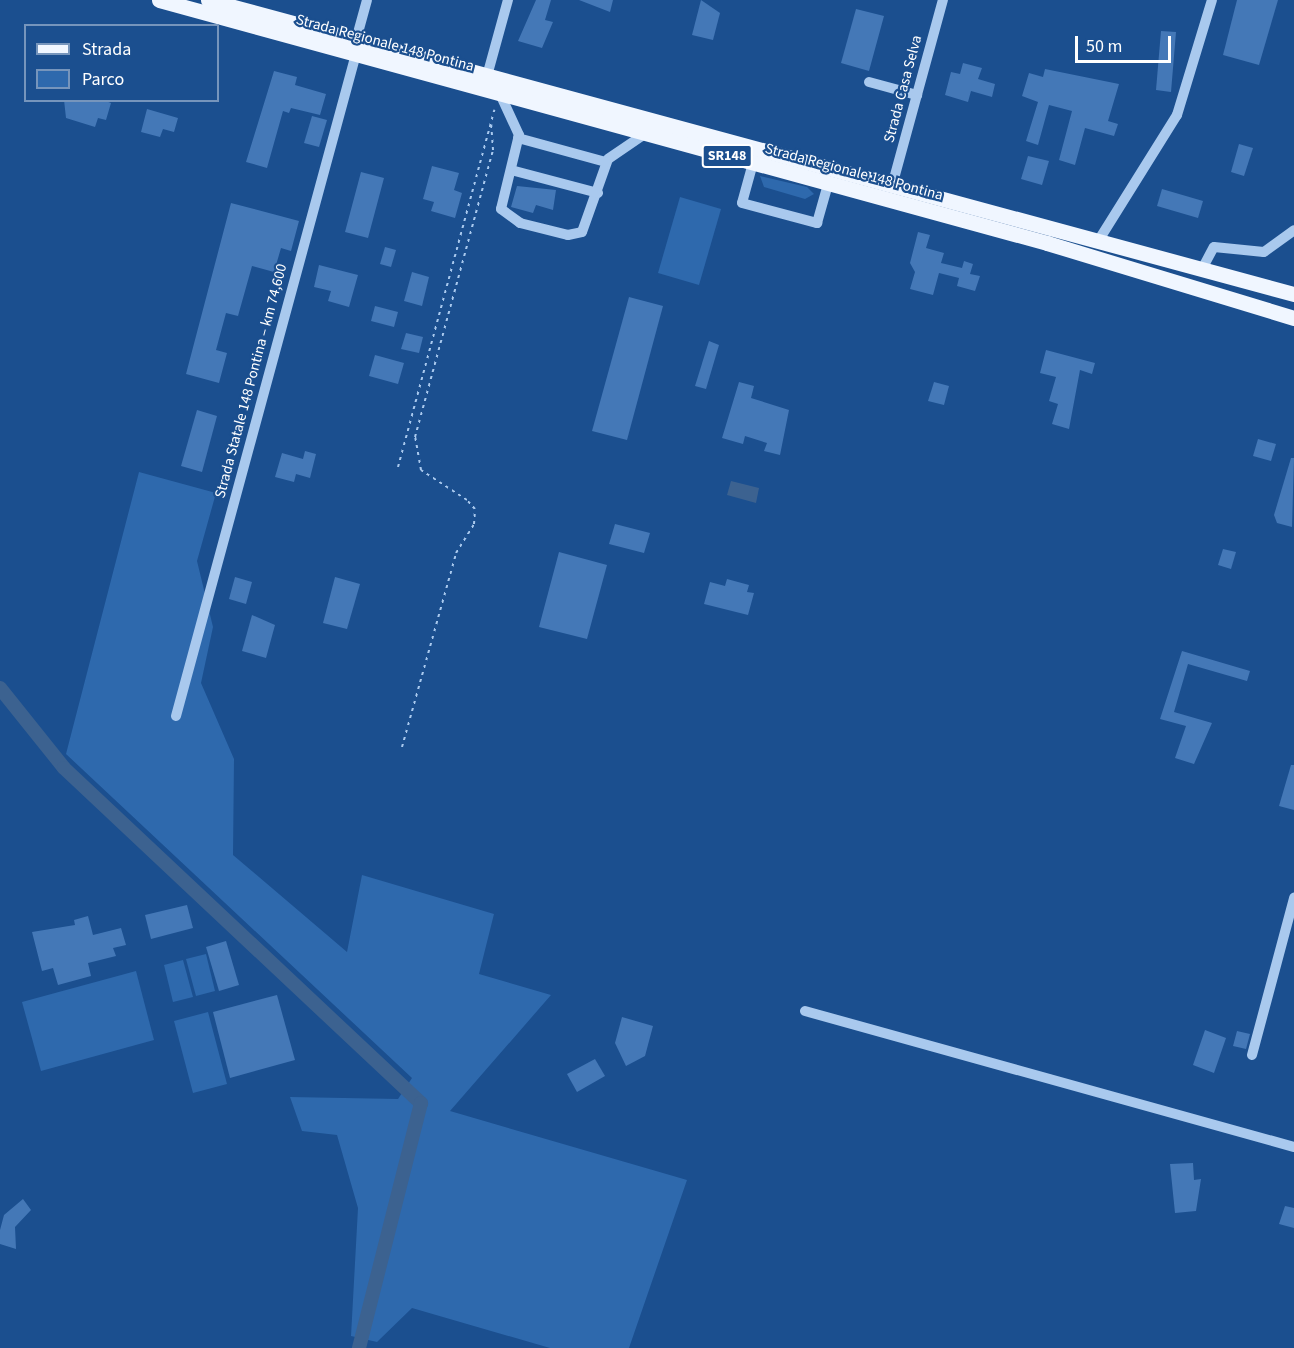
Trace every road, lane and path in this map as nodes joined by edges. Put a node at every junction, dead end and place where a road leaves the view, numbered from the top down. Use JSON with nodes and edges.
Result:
{"nodes":[{"id":1,"x":159,"y":0,"type":"edge"},
{"id":2,"x":209,"y":0,"type":"edge"},
{"id":3,"x":367,"y":0,"type":"edge"},
{"id":4,"x":508,"y":0,"type":"edge"},
{"id":5,"x":943,"y":0,"type":"edge"},
{"id":6,"x":1212,"y":0,"type":"edge"},
{"id":7,"x":356,"y":47,"type":"junction"},
{"id":8,"x":488,"y":76,"type":"junction"},
{"id":9,"x":869,"y":82,"type":"dead end"},
{"id":10,"x":500,"y":93,"type":"junction"},
{"id":11,"x":917,"y":95,"type":"junction"},
{"id":12,"x":491,"y":122,"type":"junction"},
{"id":13,"x":646,"y":133,"type":"junction"},
{"id":14,"x":518,"y":138,"type":"junction"},
{"id":15,"x":606,"y":162,"type":"junction"},
{"id":16,"x":753,"y":163,"type":"junction"},
{"id":17,"x":511,"y":170,"type":"junction"},
{"id":18,"x":828,"y":184,"type":"junction"},
{"id":19,"x":892,"y":186,"type":"junction"},
{"id":20,"x":598,"y":193,"type":"junction"},
{"id":21,"x":1294,"y":230,"type":"edge"},
{"id":22,"x":1097,"y":243,"type":"junction"},
{"id":23,"x":1201,"y":271,"type":"junction"},
{"id":24,"x":1294,"y":294,"type":"edge"},
{"id":25,"x":1294,"y":318,"type":"edge"},
{"id":26,"x":398,"y":467,"type":"dead end"},
{"id":27,"x":176,"y":716,"type":"dead end"},
{"id":28,"x":402,"y":747,"type":"dead end"},
{"id":29,"x":1294,"y":898,"type":"edge"},
{"id":30,"x":805,"y":1011,"type":"dead end"},
{"id":31,"x":1252,"y":1055,"type":"dead end"},
{"id":32,"x":1294,"y":1147,"type":"edge"}],
"edges":[{"from":1,"to":7,"type":"main road","name":"Strada Regionale 148 Pontina","number":"SR148"},
{"from":2,"to":7,"type":"main road","name":"Strada Regionale 148 Pontina","number":"SR148"},
{"from":3,"to":7,"type":"street","name":"Strada Statale 148 Pontina – km 74,600"},
{"from":4,"to":8,"type":"street"},
{"from":5,"to":11,"type":"street","name":"Strada Casa Selva"},
{"from":6,"to":22,"type":"street"},
{"from":7,"to":8,"type":"main road","name":"Strada Regionale 148 Pontina","number":"SR148"},
{"from":7,"to":10,"type":"main road","name":"Strada Regionale 148 Pontina","number":"SR148"},
{"from":7,"to":27,"type":"street","name":"Strada Statale 148 Pontina – km 74,600"},
{"from":8,"to":19,"type":"main road","name":"Strada Regionale 148 Pontina","number":"SR148"},
{"from":9,"to":11,"type":"street"},
{"from":10,"to":12,"type":"path"},
{"from":10,"to":13,"type":"main road","name":"Strada Regionale 148 Pontina","number":"SR148"},
{"from":10,"to":14,"type":"street"},
{"from":11,"to":19,"type":"street","name":"Strada Casa Selva"},
{"from":12,"to":26,"type":"path"},
{"from":12,"to":28,"type":"path"},
{"from":13,"to":15,"type":"street"},
{"from":13,"to":16,"type":"main road","name":"Strada Regionale 148 Pontina","number":"SR148"},
{"from":14,"to":15,"type":"street"},
{"from":14,"to":17,"type":"street"},
{"from":15,"to":20,"type":"street"},
{"from":16,"to":18,"type":"main road","name":"Strada Regionale 148 Pontina","number":"SR148"},
{"from":16,"to":18,"type":"street"},
{"from":17,"to":20,"type":"street"},
{"from":17,"to":20,"type":"street"},
{"from":18,"to":25,"type":"main road","name":"Strada Regionale 148 Pontina","number":"SR148"},
{"from":19,"to":22,"type":"main road","name":"Strada Regionale 148 Pontina","number":"SR148"},
{"from":21,"to":23,"type":"street"},
{"from":22,"to":23,"type":"main road","name":"Strada Regionale 148 Pontina","number":"SR148"},
{"from":23,"to":24,"type":"main road","name":"Strada Regionale 148 Pontina","number":"SR148"},
{"from":29,"to":31,"type":"street"},
{"from":30,"to":32,"type":"street"}]}
